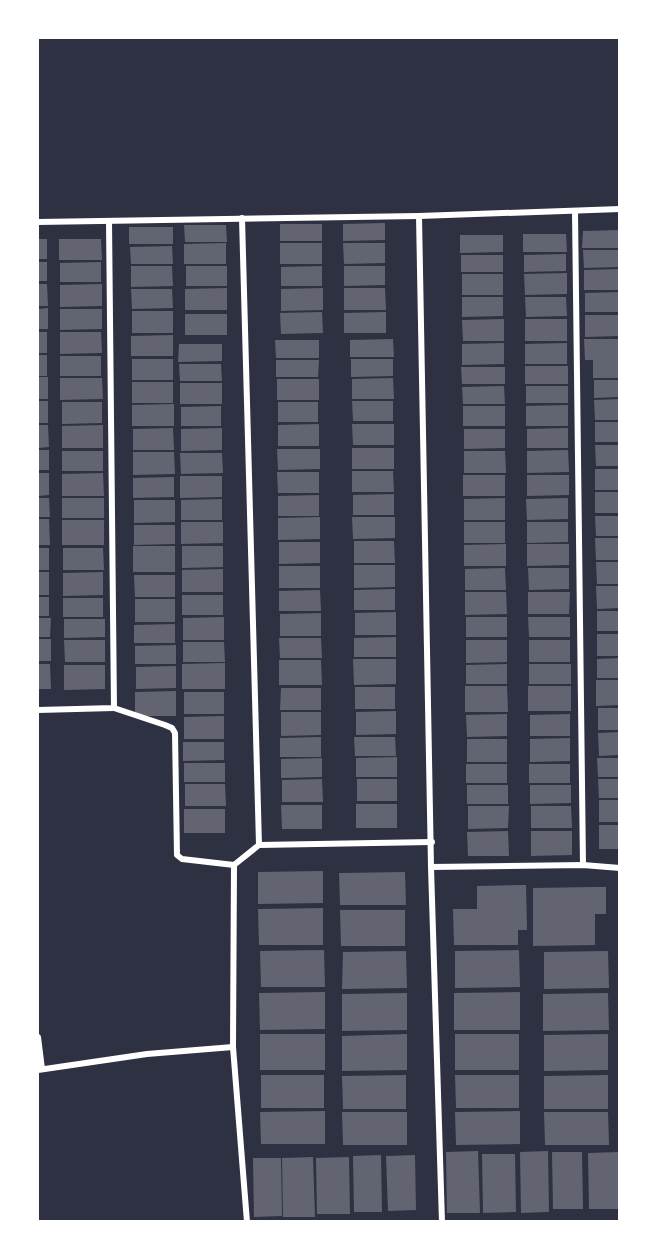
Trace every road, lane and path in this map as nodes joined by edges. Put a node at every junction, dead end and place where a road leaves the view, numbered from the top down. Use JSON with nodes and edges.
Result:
{"nodes":[{"id":1,"x":620,"y":210,"type":"edge"},
{"id":2,"x":575,"y":212,"type":"junction"},
{"id":3,"x":419,"y":216,"type":"junction"},
{"id":4,"x":242,"y":218,"type":"junction"},
{"id":5,"x":109,"y":221,"type":"junction"},
{"id":6,"x":38,"y":222,"type":"edge"},
{"id":7,"x":114,"y":708,"type":"junction"},
{"id":8,"x":38,"y":710,"type":"edge"},
{"id":9,"x":432,"y":842,"type":"junction"},
{"id":10,"x":259,"y":845,"type":"junction"},
{"id":11,"x":234,"y":865,"type":"junction"},
{"id":12,"x":583,"y":865,"type":"junction"},
{"id":13,"x":431,"y":867,"type":"junction"},
{"id":14,"x":620,"y":868,"type":"edge"},
{"id":15,"x":38,"y":1037,"type":"edge"},
{"id":16,"x":233,"y":1047,"type":"junction"},
{"id":17,"x":40,"y":1069,"type":"edge"},
{"id":18,"x":247,"y":1221,"type":"edge"},
{"id":19,"x":442,"y":1221,"type":"edge"}],
"edges":[{"from":1,"to":2,"type":"street"},
{"from":2,"to":3,"type":"street"},
{"from":2,"to":12,"type":"street"},
{"from":3,"to":4,"type":"street"},
{"from":3,"to":9,"type":"street"},
{"from":4,"to":5,"type":"street"},
{"from":4,"to":10,"type":"street"},
{"from":5,"to":6,"type":"street"},
{"from":5,"to":7,"type":"street"},
{"from":7,"to":8,"type":"street"},
{"from":7,"to":11,"type":"street"},
{"from":9,"to":10,"type":"street"},
{"from":9,"to":13,"type":"street"},
{"from":10,"to":11,"type":"street"},
{"from":11,"to":16,"type":"street"},
{"from":12,"to":13,"type":"street"},
{"from":12,"to":14,"type":"street"},
{"from":13,"to":19,"type":"street"},
{"from":15,"to":17,"type":"street"},
{"from":16,"to":17,"type":"street"},
{"from":16,"to":18,"type":"street"}]}
